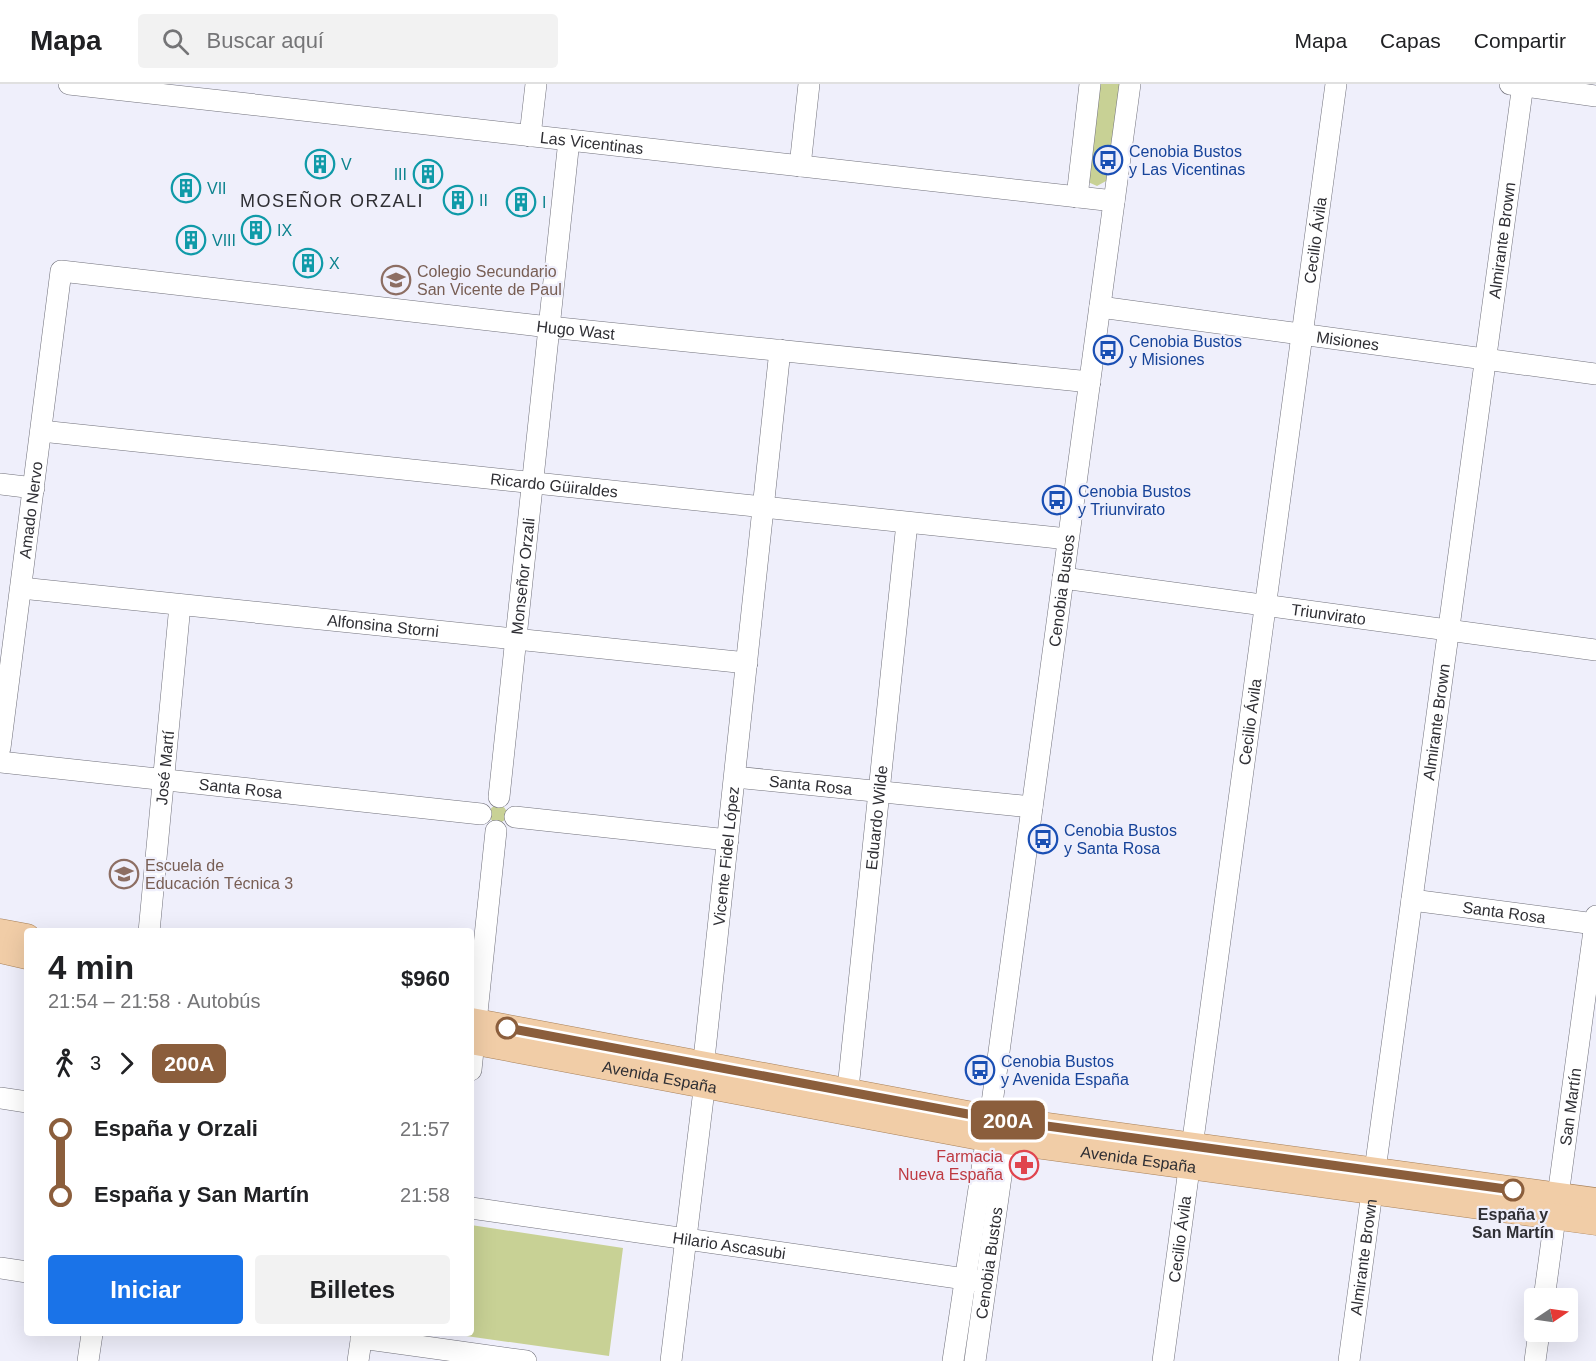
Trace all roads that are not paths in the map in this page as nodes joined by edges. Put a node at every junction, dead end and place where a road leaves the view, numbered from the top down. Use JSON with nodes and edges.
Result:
{"nodes":[{"id":1,"x":69,"y":84,"type":"edge"},
{"id":2,"x":536,"y":84,"type":"edge"},
{"id":3,"x":809,"y":84,"type":"edge"},
{"id":4,"x":1090,"y":84,"type":"edge"},
{"id":5,"x":1130,"y":84,"type":"edge"},
{"id":6,"x":1336,"y":84,"type":"edge"},
{"id":7,"x":1518,"y":85,"type":"edge"},
{"id":8,"x":210,"y":92,"type":"edge"},
{"id":9,"x":1596,"y":96,"type":"edge"},
{"id":10,"x":530,"y":136,"type":"junction"},
{"id":11,"x":569,"y":140,"type":"junction"},
{"id":12,"x":800,"y":166,"type":"junction"},
{"id":13,"x":1077,"y":197,"type":"junction"},
{"id":14,"x":1114,"y":201,"type":"junction"},
{"id":15,"x":61,"y":271,"type":"joint"},
{"id":16,"x":1100,"y":307,"type":"junction"},
{"id":17,"x":549,"y":327,"type":"junction"},
{"id":18,"x":1302,"y":334,"type":"junction"},
{"id":19,"x":780,"y":350,"type":"junction"},
{"id":20,"x":1486,"y":359,"type":"junction"},
{"id":21,"x":1596,"y":374,"type":"edge"},
{"id":22,"x":1090,"y":382,"type":"junction"},
{"id":23,"x":41,"y":431,"type":"junction"},
{"id":24,"x":0,"y":484,"type":"edge"},
{"id":25,"x":532,"y":484,"type":"junction"},
{"id":26,"x":34,"y":488,"type":"junction"},
{"id":27,"x":763,"y":509,"type":"junction"},
{"id":28,"x":907,"y":523,"type":"junction"},
{"id":29,"x":1068,"y":540,"type":"junction"},
{"id":30,"x":1063,"y":578,"type":"junction"},
{"id":31,"x":21,"y":588,"type":"junction"},
{"id":32,"x":180,"y":604,"type":"junction"},
{"id":33,"x":1265,"y":606,"type":"junction"},
{"id":34,"x":1449,"y":630,"type":"junction"},
{"id":35,"x":516,"y":639,"type":"junction"},
{"id":36,"x":1596,"y":650,"type":"edge"},
{"id":37,"x":747,"y":663,"type":"junction"},
{"id":38,"x":0,"y":748,"type":"edge"},
{"id":39,"x":0,"y":762,"type":"edge"},
{"id":40,"x":735,"y":777,"type":"junction"},
{"id":41,"x":164,"y":780,"type":"junction"},
{"id":42,"x":879,"y":792,"type":"junction"},
{"id":43,"x":499,"y":797,"type":"junction"},
{"id":44,"x":1032,"y":807,"type":"junction"},
{"id":45,"x":481,"y":814,"type":"junction"},
{"id":46,"x":515,"y":818,"type":"junction"},
{"id":47,"x":495,"y":831,"type":"junction"},
{"id":48,"x":728,"y":840,"type":"junction"},
{"id":49,"x":1412,"y":900,"type":"junction"},
{"id":50,"x":1595,"y":920,"type":"edge"},
{"id":51,"x":149,"y":928,"type":"edge"},
{"id":52,"x":0,"y":932,"type":"edge"},
{"id":53,"x":24,"y":936,"type":"edge"},
{"id":54,"x":0,"y":950,"type":"edge"},
{"id":55,"x":24,"y":955,"type":"edge"},
{"id":56,"x":474,"y":1023,"type":"edge"},
{"id":57,"x":474,"y":1032,"type":"edge"},
{"id":58,"x":704,"y":1075,"type":"junction"},
{"id":59,"x":0,"y":1098,"type":"edge"},
{"id":60,"x":24,"y":1101,"type":"edge"},
{"id":61,"x":846,"y":1102,"type":"junction"},
{"id":62,"x":994,"y":1122,"type":"junction"},
{"id":63,"x":1191,"y":1156,"type":"junction"},
{"id":64,"x":1374,"y":1181,"type":"junction"},
{"id":65,"x":1596,"y":1201,"type":"edge"},
{"id":66,"x":1557,"y":1206,"type":"junction"},
{"id":67,"x":474,"y":1208,"type":"edge"},
{"id":68,"x":1596,"y":1222,"type":"edge"},
{"id":69,"x":686,"y":1239,"type":"junction"},
{"id":70,"x":0,"y":1268,"type":"edge"},
{"id":71,"x":24,"y":1272,"type":"edge"},
{"id":72,"x":964,"y":1279,"type":"junction"},
{"id":73,"x":986,"y":1282,"type":"junction"},
{"id":74,"x":1546,"y":1288,"type":"edge"},
{"id":75,"x":92,"y":1336,"type":"edge"},
{"id":76,"x":362,"y":1336,"type":"edge"},
{"id":77,"x":1538,"y":1342,"type":"edge"},
{"id":78,"x":88,"y":1361,"type":"edge"},
{"id":79,"x":358,"y":1361,"type":"edge"},
{"id":80,"x":526,"y":1361,"type":"edge"},
{"id":81,"x":671,"y":1361,"type":"edge"},
{"id":82,"x":953,"y":1361,"type":"edge"},
{"id":83,"x":975,"y":1361,"type":"edge"},
{"id":84,"x":1163,"y":1361,"type":"edge"},
{"id":85,"x":1349,"y":1361,"type":"edge"},
{"id":86,"x":1535,"y":1361,"type":"edge"}],
"edges":[{"from":1,"to":8,"type":"street","name":"Las Vicentinas"},
{"from":2,"to":10,"type":"street"},
{"from":3,"to":12,"type":"street"},
{"from":4,"to":13,"type":"street"},
{"from":5,"to":14,"type":"street","name":"Cenobia Bustos"},
{"from":6,"to":18,"type":"street","name":"Cecilio Ávila"},
{"from":7,"to":9,"type":"street"},
{"from":7,"to":20,"type":"street","name":"Almirante Brown"},
{"from":8,"to":10,"type":"street","name":"Las Vicentinas"},
{"from":10,"to":11,"type":"street","name":"Las Vicentinas"},
{"from":11,"to":12,"type":"street","name":"Las Vicentinas"},
{"from":11,"to":17,"type":"street","name":"Monseñor Orzali"},
{"from":12,"to":13,"type":"street","name":"Las Vicentinas"},
{"from":13,"to":14,"type":"street","name":"Las Vicentinas"},
{"from":14,"to":16,"type":"street","name":"Cenobia Bustos"},
{"from":15,"to":17,"type":"street","name":"Hugo Wast"},
{"from":15,"to":23,"type":"street","name":"Amado Nervo"},
{"from":16,"to":18,"type":"street","name":"Misiones"},
{"from":16,"to":22,"type":"street","name":"Cenobia Bustos"},
{"from":17,"to":19,"type":"street","name":"Hugo Wast"},
{"from":17,"to":25,"type":"street","name":"Monseñor Orzali"},
{"from":18,"to":20,"type":"street","name":"Misiones"},
{"from":18,"to":33,"type":"street","name":"Cecilio Ávila"},
{"from":19,"to":22,"type":"street","name":"Hugo Wast"},
{"from":19,"to":27,"type":"street","name":"Vicente Fidel López"},
{"from":20,"to":21,"type":"street","name":"Misiones"},
{"from":20,"to":34,"type":"street","name":"Almirante Brown"},
{"from":22,"to":29,"type":"street","name":"Cenobia Bustos"},
{"from":23,"to":25,"type":"street","name":"Ricardo Güiraldes"},
{"from":23,"to":26,"type":"street","name":"Amado Nervo"},
{"from":24,"to":26,"type":"street"},
{"from":25,"to":27,"type":"street","name":"Ricardo Güiraldes"},
{"from":25,"to":35,"type":"street","name":"Monseñor Orzali"},
{"from":26,"to":31,"type":"street","name":"Amado Nervo"},
{"from":27,"to":28,"type":"street","name":"Ricardo Güiraldes"},
{"from":27,"to":37,"type":"street","name":"Vicente Fidel López"},
{"from":28,"to":29,"type":"street","name":"Ricardo Güiraldes"},
{"from":28,"to":42,"type":"street","name":"Eduardo Wilde"},
{"from":29,"to":30,"type":"street","name":"Cenobia Bustos"},
{"from":30,"to":33,"type":"street","name":"Triunvirato"},
{"from":30,"to":44,"type":"street","name":"Cenobia Bustos"},
{"from":31,"to":32,"type":"street","name":"Alfonsina Storni"},
{"from":31,"to":38,"type":"street","name":"Amado Nervo"},
{"from":32,"to":35,"type":"street","name":"Alfonsina Storni"},
{"from":32,"to":41,"type":"street","name":"José Martí"},
{"from":33,"to":34,"type":"street","name":"Triunvirato"},
{"from":33,"to":63,"type":"street","name":"Cecilio Ávila"},
{"from":34,"to":36,"type":"street","name":"Triunvirato"},
{"from":34,"to":49,"type":"street","name":"Almirante Brown"},
{"from":35,"to":37,"type":"street","name":"Alfonsina Storni"},
{"from":35,"to":43,"type":"street","name":"Monseñor Orzali"},
{"from":37,"to":40,"type":"street","name":"Vicente Fidel López"},
{"from":39,"to":41,"type":"street","name":"Santa Rosa"},
{"from":40,"to":42,"type":"street","name":"Santa Rosa"},
{"from":40,"to":48,"type":"street","name":"Vicente Fidel López"},
{"from":41,"to":45,"type":"street","name":"Santa Rosa"},
{"from":41,"to":51,"type":"street","name":"José Martí"},
{"from":42,"to":44,"type":"street","name":"Santa Rosa"},
{"from":42,"to":61,"type":"street","name":"Eduardo Wilde"},
{"from":43,"to":45,"type":"street"},
{"from":43,"to":46,"type":"street"},
{"from":44,"to":62,"type":"street","name":"Cenobia Bustos"},
{"from":45,"to":47,"type":"street"},
{"from":46,"to":47,"type":"street"},
{"from":46,"to":48,"type":"street"},
{"from":47,"to":56,"type":"street"},
{"from":48,"to":58,"type":"street","name":"Vicente Fidel López"},
{"from":49,"to":50,"type":"street","name":"Santa Rosa"},
{"from":49,"to":64,"type":"street","name":"Almirante Brown"},
{"from":50,"to":66,"type":"street","name":"San Martín"},
{"from":52,"to":53,"type":"main road"},
{"from":54,"to":55,"type":"main road"},
{"from":57,"to":58,"type":"main road","name":"Avenida España"},
{"from":58,"to":61,"type":"main road","name":"Avenida España"},
{"from":58,"to":69,"type":"street","name":"Vicente Fidel López"},
{"from":59,"to":60,"type":"street"},
{"from":61,"to":62,"type":"main road","name":"Avenida España"},
{"from":62,"to":63,"type":"main road","name":"Avenida España"},
{"from":62,"to":72,"type":"street","name":"Cenobia Bustos"},
{"from":62,"to":73,"type":"street","name":"Cenobia Bustos"},
{"from":63,"to":64,"type":"main road","name":"Avenida España"},
{"from":63,"to":84,"type":"street","name":"Cecilio Ávila"},
{"from":64,"to":66,"type":"main road","name":"Avenida España"},
{"from":64,"to":85,"type":"street","name":"Almirante Brown"},
{"from":65,"to":66,"type":"main road","name":"Avenida España"},
{"from":66,"to":68,"type":"main road","name":"Avenida España"},
{"from":66,"to":74,"type":"street","name":"San Martín"},
{"from":67,"to":69,"type":"street","name":"Hilario Ascasubi"},
{"from":69,"to":72,"type":"street","name":"Hilario Ascasubi"},
{"from":69,"to":81,"type":"street","name":"Vicente Fidel López"},
{"from":70,"to":71,"type":"street"},
{"from":72,"to":73,"type":"street","name":"Hilario Ascasubi"},
{"from":72,"to":82,"type":"street","name":"Cenobia Bustos"},
{"from":73,"to":83,"type":"street","name":"Cenobia Bustos"},
{"from":75,"to":78,"type":"street"},
{"from":76,"to":79,"type":"street"},
{"from":76,"to":80,"type":"street"},
{"from":77,"to":86,"type":"street"}]}
